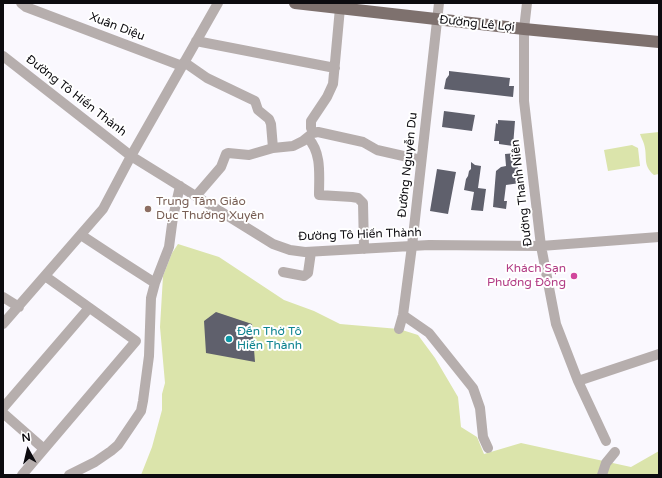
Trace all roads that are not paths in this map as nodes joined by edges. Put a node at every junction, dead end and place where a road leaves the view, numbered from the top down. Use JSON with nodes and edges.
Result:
{"nodes":[{"id":1,"x":21,"y":3,"type":"edge"},
{"id":2,"x":218,"y":3,"type":"edge"},
{"id":3,"x":295,"y":3,"type":"edge"},
{"id":4,"x":439,"y":3,"type":"edge"},
{"id":5,"x":527,"y":3,"type":"edge"},
{"id":6,"x":340,"y":8,"type":"junction"},
{"id":7,"x":436,"y":19,"type":"junction"},
{"id":8,"x":524,"y":29,"type":"junction"},
{"id":9,"x":196,"y":41,"type":"junction"},
{"id":10,"x":659,"y":42,"type":"edge"},
{"id":11,"x":3,"y":56,"type":"edge"},
{"id":12,"x":183,"y":64,"type":"junction"},
{"id":13,"x":335,"y":68,"type":"junction"},
{"id":14,"x":310,"y":135,"type":"junction"},
{"id":15,"x":273,"y":148,"type":"junction"},
{"id":16,"x":131,"y":156,"type":"junction"},
{"id":17,"x":421,"y":160,"type":"junction"},
{"id":18,"x":180,"y":186,"type":"junction"},
{"id":19,"x":196,"y":196,"type":"junction"},
{"id":20,"x":81,"y":235,"type":"junction"},
{"id":21,"x":659,"y":236,"type":"edge"},
{"id":22,"x":412,"y":246,"type":"junction"},
{"id":23,"x":541,"y":246,"type":"junction"},
{"id":24,"x":364,"y":249,"type":"junction"},
{"id":25,"x":311,"y":252,"type":"junction"},
{"id":26,"x":283,"y":272,"type":"dead end"},
{"id":27,"x":45,"y":276,"type":"junction"},
{"id":28,"x":155,"y":283,"type":"junction"},
{"id":29,"x":3,"y":297,"type":"edge"},
{"id":30,"x":19,"y":307,"type":"junction"},
{"id":31,"x":89,"y":308,"type":"junction"},
{"id":32,"x":403,"y":315,"type":"junction"},
{"id":33,"x":3,"y":324,"type":"edge"},
{"id":34,"x":399,"y":329,"type":"dead end"},
{"id":35,"x":659,"y":354,"type":"edge"},
{"id":36,"x":578,"y":381,"type":"junction"},
{"id":37,"x":3,"y":408,"type":"edge"},
{"id":38,"x":3,"y":413,"type":"edge"},
{"id":39,"x":606,"y":441,"type":"dead end"},
{"id":40,"x":488,"y":448,"type":"dead end"},
{"id":41,"x":44,"y":449,"type":"junction"},
{"id":42,"x":615,"y":452,"type":"dead end"},
{"id":43,"x":22,"y":475,"type":"edge"},
{"id":44,"x":69,"y":475,"type":"edge"},
{"id":45,"x":602,"y":475,"type":"edge"}],
"edges":[{"from":1,"to":12,"type":"street","name":"Xuân Diệu"},
{"from":2,"to":9,"type":"street"},
{"from":3,"to":6,"type":"main road","name":"Đường Lê Lợi"},
{"from":4,"to":7,"type":"street","name":"Đường Nguyễn Du"},
{"from":5,"to":8,"type":"street","name":"Đường Thanh Niên"},
{"from":6,"to":7,"type":"main road","name":"Đường Lê Lợi"},
{"from":6,"to":13,"type":"street"},
{"from":7,"to":8,"type":"main road","name":"Đường Lê Lợi"},
{"from":7,"to":17,"type":"street","name":"Đường Nguyễn Du"},
{"from":8,"to":10,"type":"main road","name":"Đường Lê Lợi"},
{"from":8,"to":23,"type":"street","name":"Đường Thanh Niên"},
{"from":9,"to":12,"type":"street"},
{"from":9,"to":13,"type":"street"},
{"from":11,"to":16,"type":"street","name":"Đường Tô Hiến Thành"},
{"from":12,"to":15,"type":"street","name":"Xuân Diệu"},
{"from":12,"to":16,"type":"street"},
{"from":13,"to":14,"type":"street"},
{"from":14,"to":15,"type":"street"},
{"from":14,"to":17,"type":"street"},
{"from":14,"to":24,"type":"street"},
{"from":15,"to":19,"type":"street"},
{"from":16,"to":18,"type":"street","name":"Đường Tô Hiến Thành"},
{"from":16,"to":20,"type":"street"},
{"from":17,"to":22,"type":"street","name":"Đường Nguyễn Du"},
{"from":18,"to":19,"type":"street","name":"Đường Tô Hiến Thành"},
{"from":18,"to":28,"type":"street"},
{"from":19,"to":25,"type":"street","name":"Đường Tô Hiến Thành"},
{"from":20,"to":27,"type":"street"},
{"from":20,"to":28,"type":"street"},
{"from":21,"to":23,"type":"street","name":"Đường Tô Hiến Thành"},
{"from":22,"to":23,"type":"street","name":"Đường Tô Hiến Thành"},
{"from":22,"to":24,"type":"street","name":"Đường Tô Hiến Thành"},
{"from":22,"to":32,"type":"street","name":"Đường Nguyễn Du"},
{"from":23,"to":36,"type":"street","name":"Đường Thanh Niên"},
{"from":24,"to":25,"type":"street","name":"Đường Tô Hiến Thành"},
{"from":25,"to":26,"type":"street"},
{"from":27,"to":30,"type":"street"},
{"from":27,"to":31,"type":"street"},
{"from":28,"to":44,"type":"street"},
{"from":29,"to":30,"type":"street"},
{"from":30,"to":33,"type":"street"},
{"from":31,"to":37,"type":"street"},
{"from":31,"to":41,"type":"street"},
{"from":32,"to":34,"type":"street","name":"Đường Nguyễn Du"},
{"from":32,"to":40,"type":"street"},
{"from":35,"to":36,"type":"street"},
{"from":36,"to":39,"type":"street","name":"Đường Thanh Niên"},
{"from":38,"to":41,"type":"street"},
{"from":41,"to":43,"type":"street"},
{"from":42,"to":45,"type":"street"}]}
